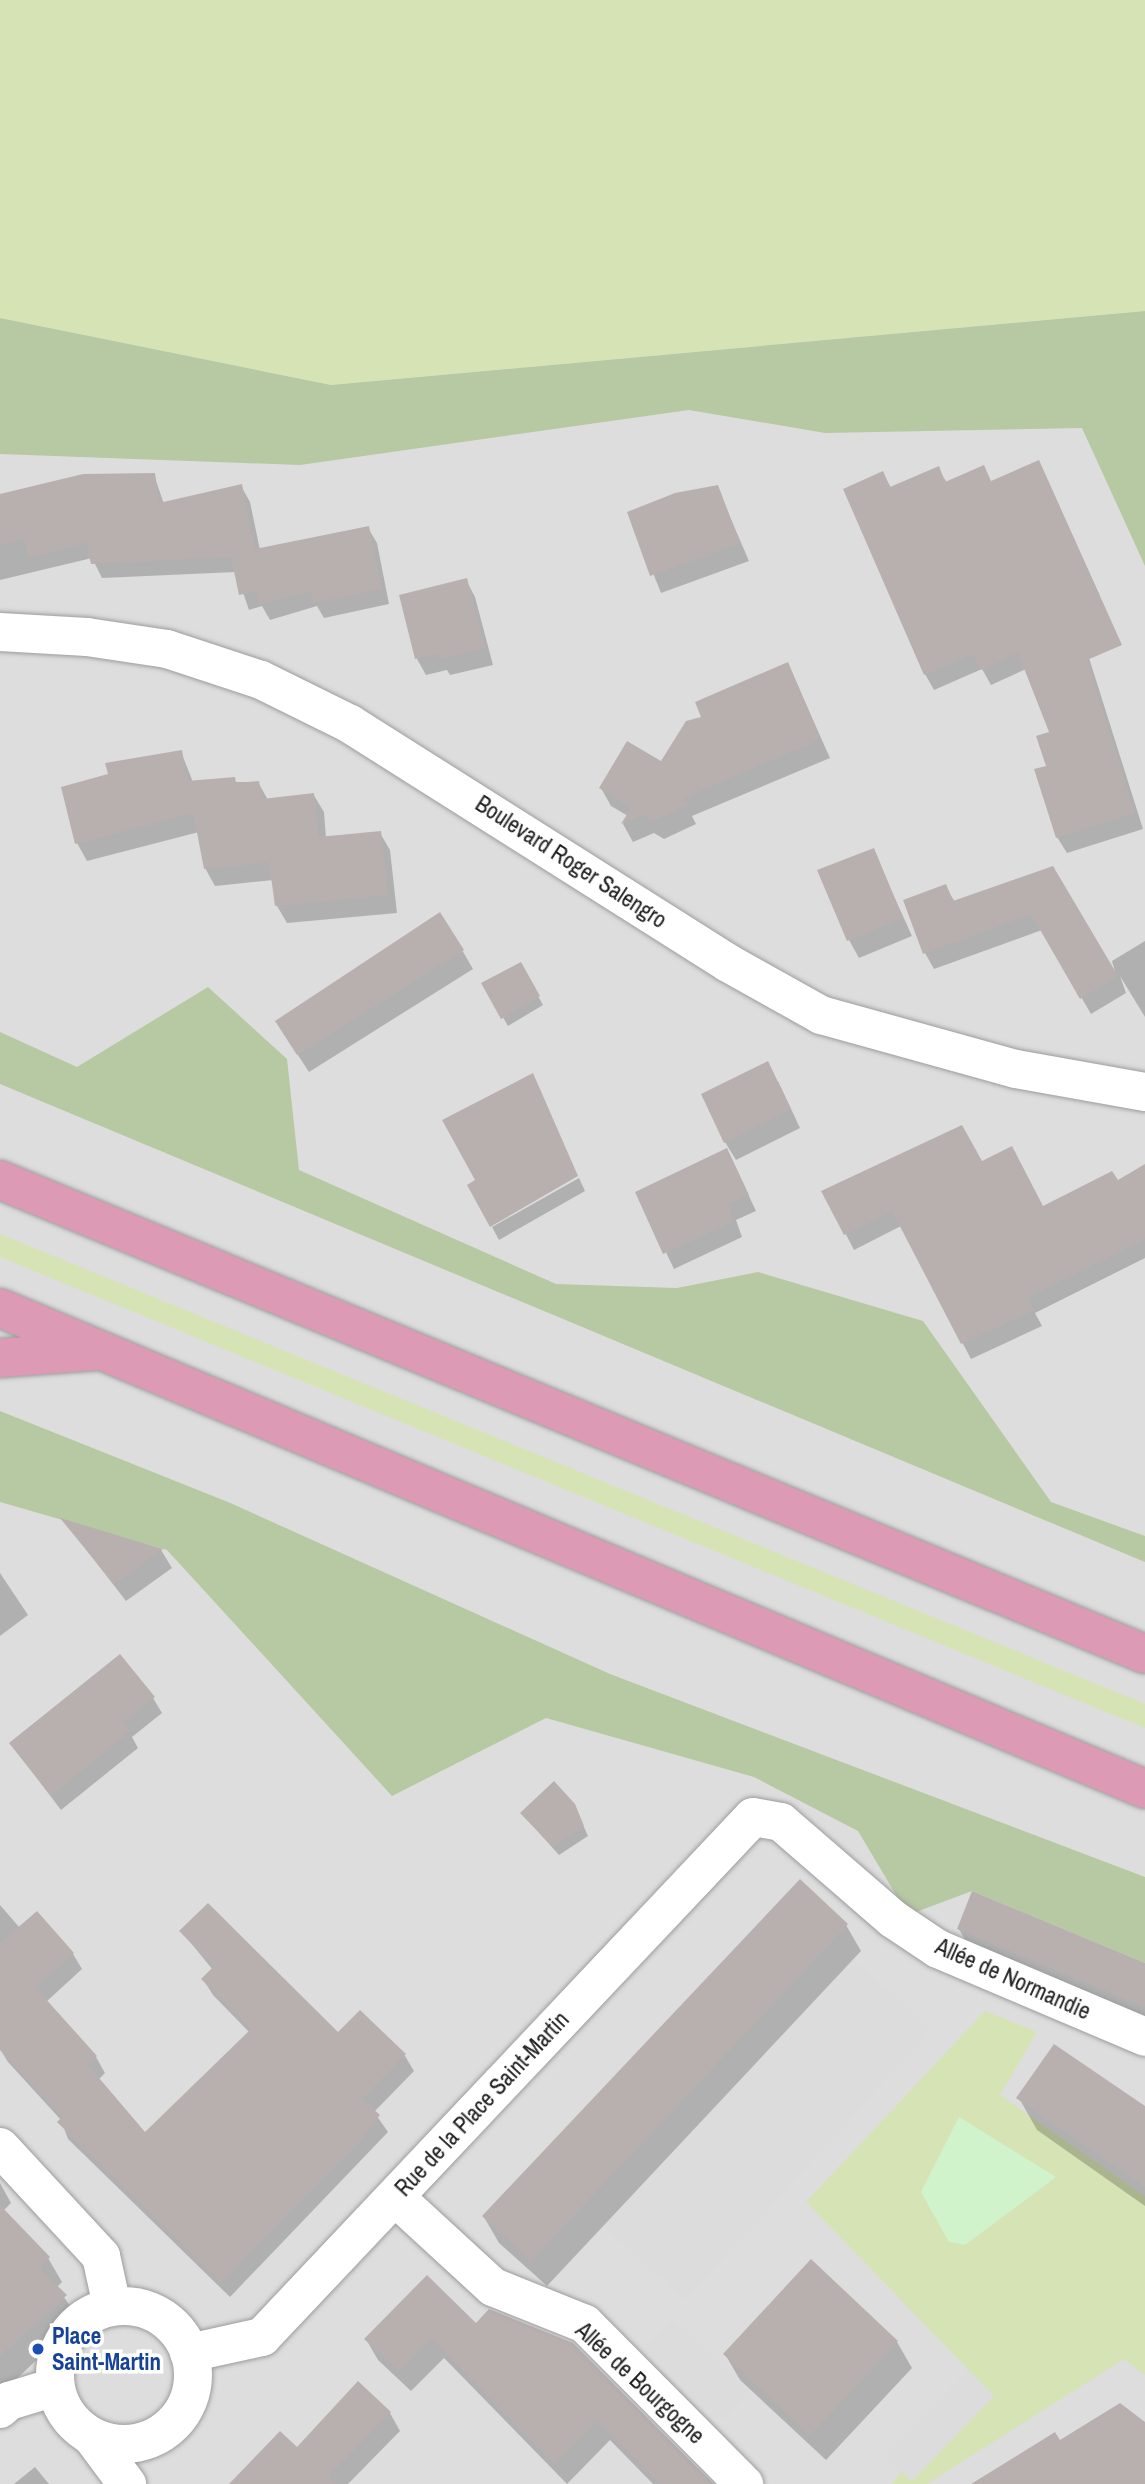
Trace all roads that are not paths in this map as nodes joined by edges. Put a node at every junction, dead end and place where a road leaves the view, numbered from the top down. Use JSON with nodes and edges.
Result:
{"nodes":[{"id":1,"x":0,"y":632,"type":"edge"},
{"id":2,"x":1145,"y":1091,"type":"edge"},
{"id":3,"x":0,"y":1180,"type":"edge"},
{"id":4,"x":0,"y":1308,"type":"edge"},
{"id":5,"x":103,"y":1351,"type":"junction"},
{"id":6,"x":0,"y":1358,"type":"edge"},
{"id":7,"x":1145,"y":1654,"type":"edge"},
{"id":8,"x":1145,"y":1789,"type":"edge"},
{"id":9,"x":753,"y":1816,"type":"joint"},
{"id":10,"x":1145,"y":2037,"type":"edge"},
{"id":11,"x":0,"y":2147,"type":"edge"},
{"id":12,"x":394,"y":2196,"type":"junction"},
{"id":13,"x":112,"y":2306,"type":"junction"},
{"id":14,"x":190,"y":2354,"type":"junction"},
{"id":15,"x":55,"y":2387,"type":"junction"},
{"id":16,"x":0,"y":2409,"type":"edge"},
{"id":17,"x":92,"y":2437,"type":"junction"},
{"id":18,"x":144,"y":2442,"type":"junction"},
{"id":19,"x":127,"y":2484,"type":"edge"},
{"id":20,"x":154,"y":2484,"type":"edge"},
{"id":21,"x":744,"y":2484,"type":"edge"}],
"edges":[{"from":1,"to":2,"type":"street","name":"Boulevard Roger Salengro"},
{"from":3,"to":7,"type":"highway"},
{"from":4,"to":5,"type":"highway"},
{"from":5,"to":6,"type":"highway"},
{"from":5,"to":8,"type":"highway"},
{"from":9,"to":10,"type":"street","name":"Allée de Normandie"},
{"from":9,"to":12,"type":"street","name":"Rue de la Place Saint-Martin"},
{"from":11,"to":13,"type":"street"},
{"from":12,"to":14,"type":"street","name":"Rue de la Place Saint-Martin"},
{"from":12,"to":21,"type":"street","name":"Allée de Bourgogne"},
{"from":13,"to":14,"type":"street"},
{"from":13,"to":15,"type":"street"},
{"from":14,"to":18,"type":"street"},
{"from":15,"to":16,"type":"street"},
{"from":15,"to":17,"type":"street"},
{"from":17,"to":18,"type":"street"},
{"from":17,"to":19,"type":"street"},
{"from":18,"to":20,"type":"street"}]}
